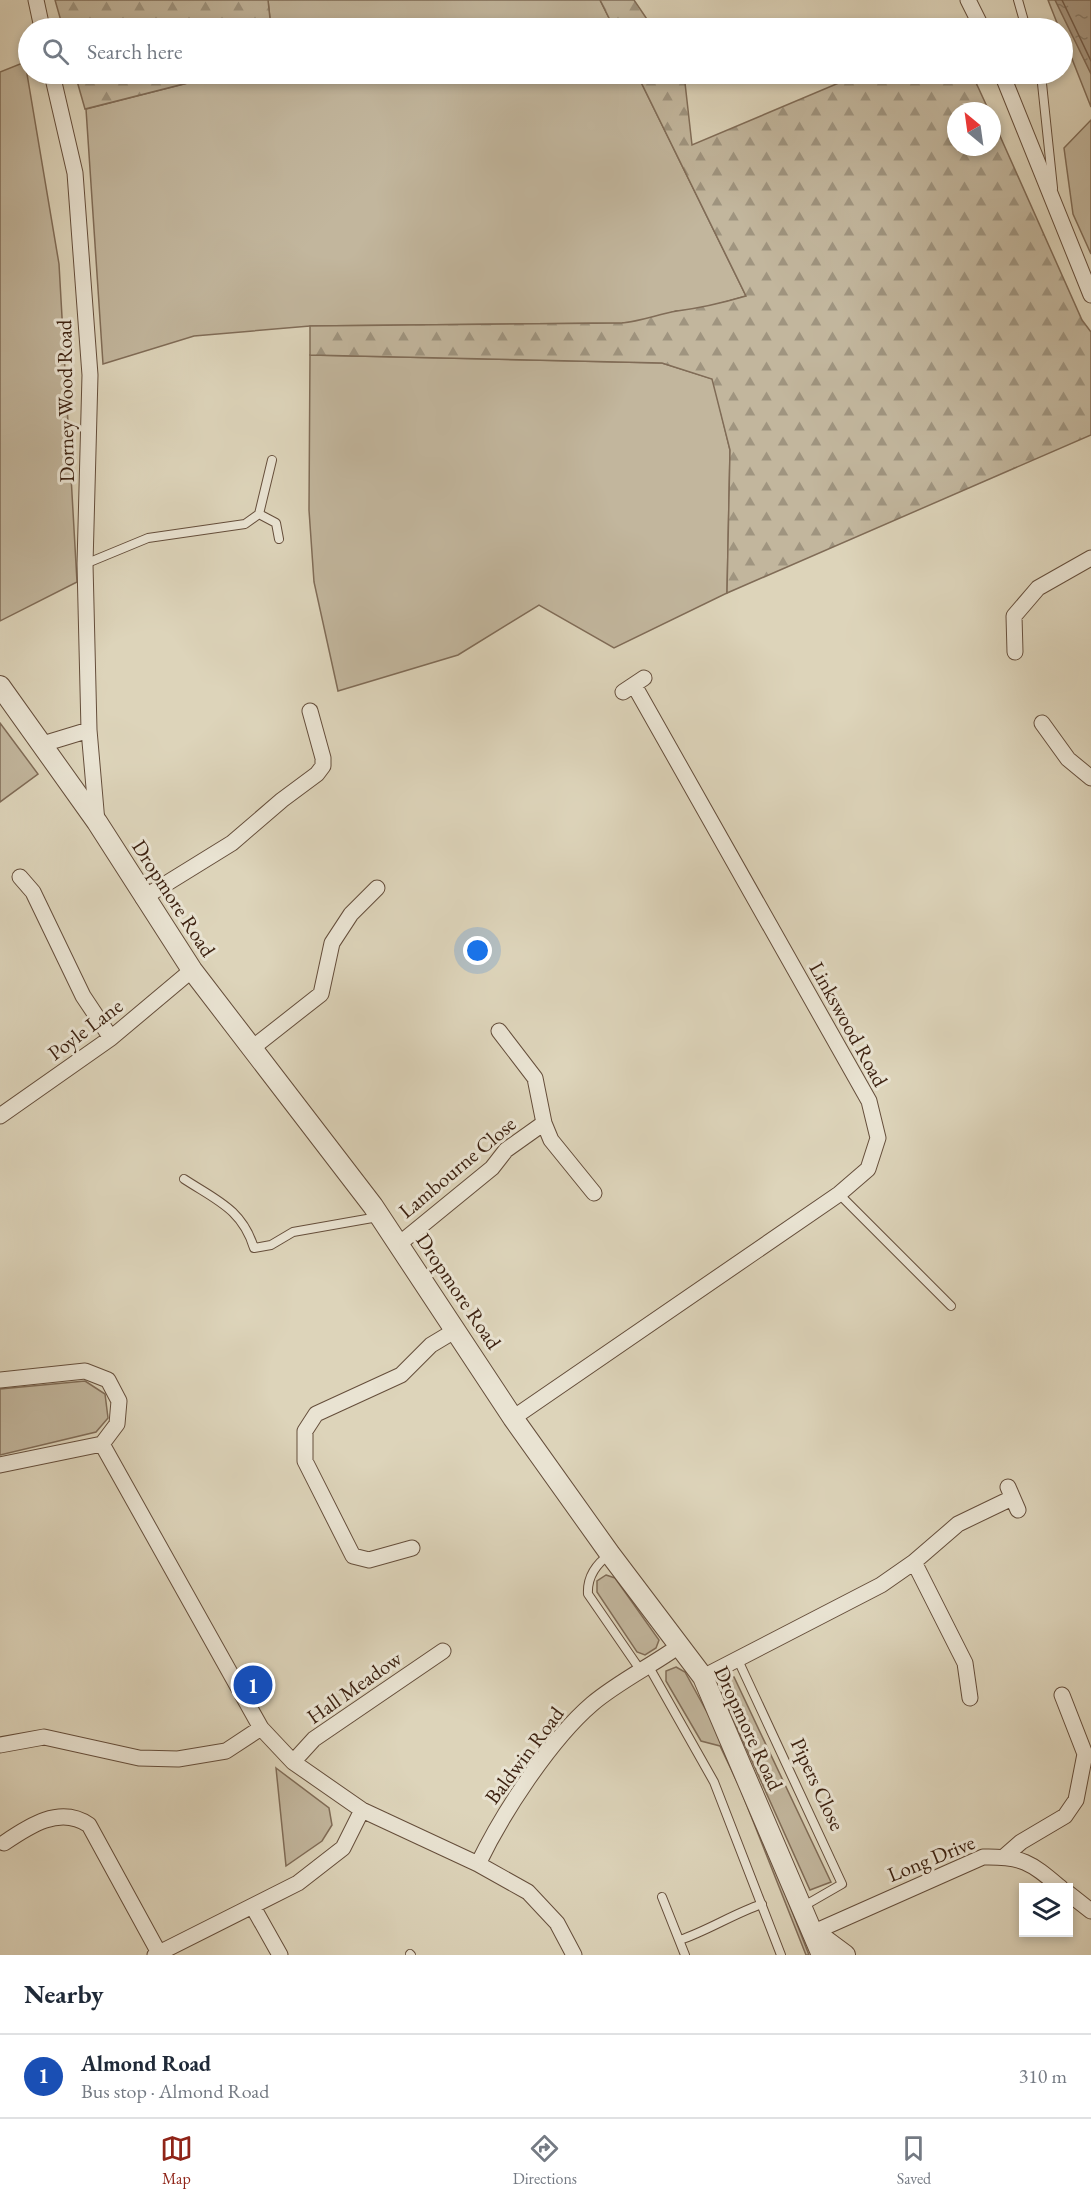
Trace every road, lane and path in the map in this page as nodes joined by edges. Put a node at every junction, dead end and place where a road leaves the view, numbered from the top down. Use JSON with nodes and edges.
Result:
{"nodes":[{"id":1,"x":36,"y":0,"type":"edge"},
{"id":2,"x":968,"y":0,"type":"edge"},
{"id":3,"x":1018,"y":0,"type":"edge"},
{"id":4,"x":40,"y":18,"type":"edge"},
{"id":5,"x":977,"y":18,"type":"edge"},
{"id":6,"x":1023,"y":18,"type":"edge"},
{"id":7,"x":54,"y":84,"type":"edge"},
{"id":8,"x":1006,"y":84,"type":"edge"},
{"id":9,"x":1042,"y":84,"type":"edge"},
{"id":10,"x":1054,"y":199,"type":"junction"},
{"id":11,"x":1091,"y":295,"type":"edge"},
{"id":12,"x":272,"y":460,"type":"dead end"},
{"id":13,"x":259,"y":514,"type":"junction"},
{"id":14,"x":279,"y":539,"type":"dead end"},
{"id":15,"x":1091,"y":558,"type":"edge"},
{"id":16,"x":85,"y":564,"type":"junction"},
{"id":17,"x":1015,"y":652,"type":"dead end"},
{"id":18,"x":634,"y":685,"type":"dead end"},
{"id":19,"x":0,"y":686,"type":"edge"},
{"id":20,"x":310,"y":711,"type":"dead end"},
{"id":21,"x":1042,"y":723,"type":"dead end"},
{"id":22,"x":89,"y":730,"type":"junction"},
{"id":23,"x":43,"y":744,"type":"junction"},
{"id":24,"x":1091,"y":778,"type":"edge"},
{"id":25,"x":97,"y":822,"type":"junction"},
{"id":26,"x":20,"y":877,"type":"dead end"},
{"id":27,"x":376,"y":888,"type":"dead end"},
{"id":28,"x":143,"y":898,"type":"junction"},
{"id":29,"x":192,"y":970,"type":"junction"},
{"id":30,"x":499,"y":1031,"type":"dead end"},
{"id":31,"x":111,"y":1038,"type":"junction"},
{"id":32,"x":250,"y":1049,"type":"junction"},
{"id":33,"x":0,"y":1116,"type":"edge"},
{"id":34,"x":544,"y":1123,"type":"junction"},
{"id":35,"x":184,"y":1179,"type":"dead end"},
{"id":36,"x":594,"y":1194,"type":"dead end"},
{"id":37,"x":839,"y":1194,"type":"junction"},
{"id":38,"x":380,"y":1217,"type":"junction"},
{"id":39,"x":399,"y":1244,"type":"junction"},
{"id":40,"x":951,"y":1306,"type":"dead end"},
{"id":41,"x":456,"y":1330,"type":"junction"},
{"id":42,"x":0,"y":1380,"type":"edge"},
{"id":43,"x":513,"y":1418,"type":"junction"},
{"id":44,"x":102,"y":1444,"type":"junction"},
{"id":45,"x":0,"y":1465,"type":"edge"},
{"id":46,"x":1013,"y":1498,"type":"dead end"},
{"id":47,"x":412,"y":1548,"type":"dead end"},
{"id":48,"x":610,"y":1554,"type":"junction"},
{"id":49,"x":914,"y":1562,"type":"junction"},
{"id":50,"x":679,"y":1646,"type":"junction"},
{"id":51,"x":443,"y":1651,"type":"dead end"},
{"id":52,"x":738,"y":1660,"type":"junction"},
{"id":53,"x":646,"y":1670,"type":"junction"},
{"id":54,"x":703,"y":1677,"type":"junction"},
{"id":55,"x":1062,"y":1695,"type":"dead end"},
{"id":56,"x":970,"y":1698,"type":"dead end"},
{"id":57,"x":261,"y":1728,"type":"junction"},
{"id":58,"x":0,"y":1745,"type":"edge"},
{"id":59,"x":293,"y":1762,"type":"junction"},
{"id":60,"x":362,"y":1810,"type":"junction"},
{"id":61,"x":4,"y":1843,"type":"dead end"},
{"id":62,"x":1005,"y":1856,"type":"junction"},
{"id":63,"x":478,"y":1864,"type":"junction"},
{"id":64,"x":1056,"y":1883,"type":"edge"},
{"id":65,"x":662,"y":1897,"type":"dead end"},
{"id":66,"x":1073,"y":1897,"type":"edge"},
{"id":67,"x":762,"y":1904,"type":"junction"},
{"id":68,"x":253,"y":1907,"type":"junction"},
{"id":69,"x":802,"y":1907,"type":"junction"},
{"id":70,"x":1091,"y":1911,"type":"edge"},
{"id":71,"x":814,"y":1932,"type":"junction"},
{"id":72,"x":680,"y":1940,"type":"junction"},
{"id":73,"x":157,"y":1954,"type":"edge"},
{"id":74,"x":280,"y":1955,"type":"edge"},
{"id":75,"x":574,"y":1955,"type":"edge"},
{"id":76,"x":685,"y":1955,"type":"edge"},
{"id":77,"x":781,"y":1955,"type":"edge"},
{"id":78,"x":822,"y":1955,"type":"edge"},
{"id":79,"x":844,"y":1955,"type":"edge"}],
"edges":[{"from":1,"to":4,"type":"street"},
{"from":2,"to":5,"type":"street"},
{"from":3,"to":6,"type":"lane"},
{"from":7,"to":16,"type":"street","name":"Dorney Wood Road"},
{"from":8,"to":10,"type":"street"},
{"from":9,"to":10,"type":"lane"},
{"from":10,"to":11,"type":"street"},
{"from":12,"to":13,"type":"lane"},
{"from":13,"to":14,"type":"lane"},
{"from":13,"to":16,"type":"lane"},
{"from":15,"to":17,"type":"street"},
{"from":16,"to":22,"type":"street","name":"Dorney Wood Road"},
{"from":18,"to":37,"type":"street","name":"Linkswood Road"},
{"from":19,"to":23,"type":"street","name":"Dropmore Road"},
{"from":20,"to":28,"type":"street"},
{"from":21,"to":24,"type":"street"},
{"from":22,"to":23,"type":"street"},
{"from":22,"to":25,"type":"street","name":"Dorney Wood Road"},
{"from":23,"to":25,"type":"street","name":"Dropmore Road"},
{"from":25,"to":28,"type":"street","name":"Dropmore Road"},
{"from":26,"to":31,"type":"street"},
{"from":27,"to":32,"type":"street"},
{"from":28,"to":29,"type":"street","name":"Dropmore Road"},
{"from":29,"to":31,"type":"street","name":"Poyle Lane"},
{"from":29,"to":32,"type":"street","name":"Dropmore Road"},
{"from":30,"to":34,"type":"street","name":"Lambourne Close"},
{"from":31,"to":33,"type":"street","name":"Poyle Lane"},
{"from":32,"to":38,"type":"street","name":"Dropmore Road"},
{"from":34,"to":36,"type":"street","name":"Lambourne Close"},
{"from":34,"to":39,"type":"street","name":"Lambourne Close"},
{"from":35,"to":38,"type":"lane"},
{"from":37,"to":40,"type":"lane"},
{"from":37,"to":43,"type":"street","name":"Linkswood Road"},
{"from":38,"to":39,"type":"street","name":"Dropmore Road"},
{"from":39,"to":41,"type":"street","name":"Dropmore Road"},
{"from":41,"to":43,"type":"street","name":"Dropmore Road"},
{"from":41,"to":47,"type":"street"},
{"from":42,"to":44,"type":"street"},
{"from":43,"to":48,"type":"street","name":"Dropmore Road"},
{"from":44,"to":45,"type":"street"},
{"from":44,"to":57,"type":"street"},
{"from":46,"to":49,"type":"street"},
{"from":48,"to":50,"type":"street","name":"Dropmore Road"},
{"from":48,"to":53,"type":"lane"},
{"from":49,"to":52,"type":"street"},
{"from":49,"to":56,"type":"street"},
{"from":50,"to":53,"type":"street","name":"Baldwin Road"},
{"from":50,"to":54,"type":"street","name":"Dropmore Road"},
{"from":51,"to":59,"type":"street","name":"Hall Meadow"},
{"from":52,"to":54,"type":"street"},
{"from":52,"to":69,"type":"lane","name":"Pipers Close"},
{"from":53,"to":63,"type":"street","name":"Baldwin Road"},
{"from":53,"to":67,"type":"lane"},
{"from":54,"to":69,"type":"street","name":"Dropmore Road"},
{"from":55,"to":62,"type":"street"},
{"from":57,"to":58,"type":"street"},
{"from":57,"to":59,"type":"street"},
{"from":59,"to":60,"type":"street"},
{"from":60,"to":63,"type":"street"},
{"from":60,"to":68,"type":"street"},
{"from":61,"to":73,"type":"street"},
{"from":62,"to":64,"type":"street","name":"Long Drive"},
{"from":62,"to":71,"type":"street","name":"Long Drive"},
{"from":63,"to":75,"type":"street"},
{"from":65,"to":72,"type":"lane"},
{"from":66,"to":70,"type":"street"},
{"from":67,"to":72,"type":"lane"},
{"from":67,"to":77,"type":"lane"},
{"from":68,"to":73,"type":"street"},
{"from":68,"to":74,"type":"street"},
{"from":69,"to":71,"type":"street","name":"Dropmore Road"},
{"from":71,"to":78,"type":"street","name":"Dropmore Road"},
{"from":71,"to":79,"type":"street"},
{"from":72,"to":76,"type":"lane"}]}
